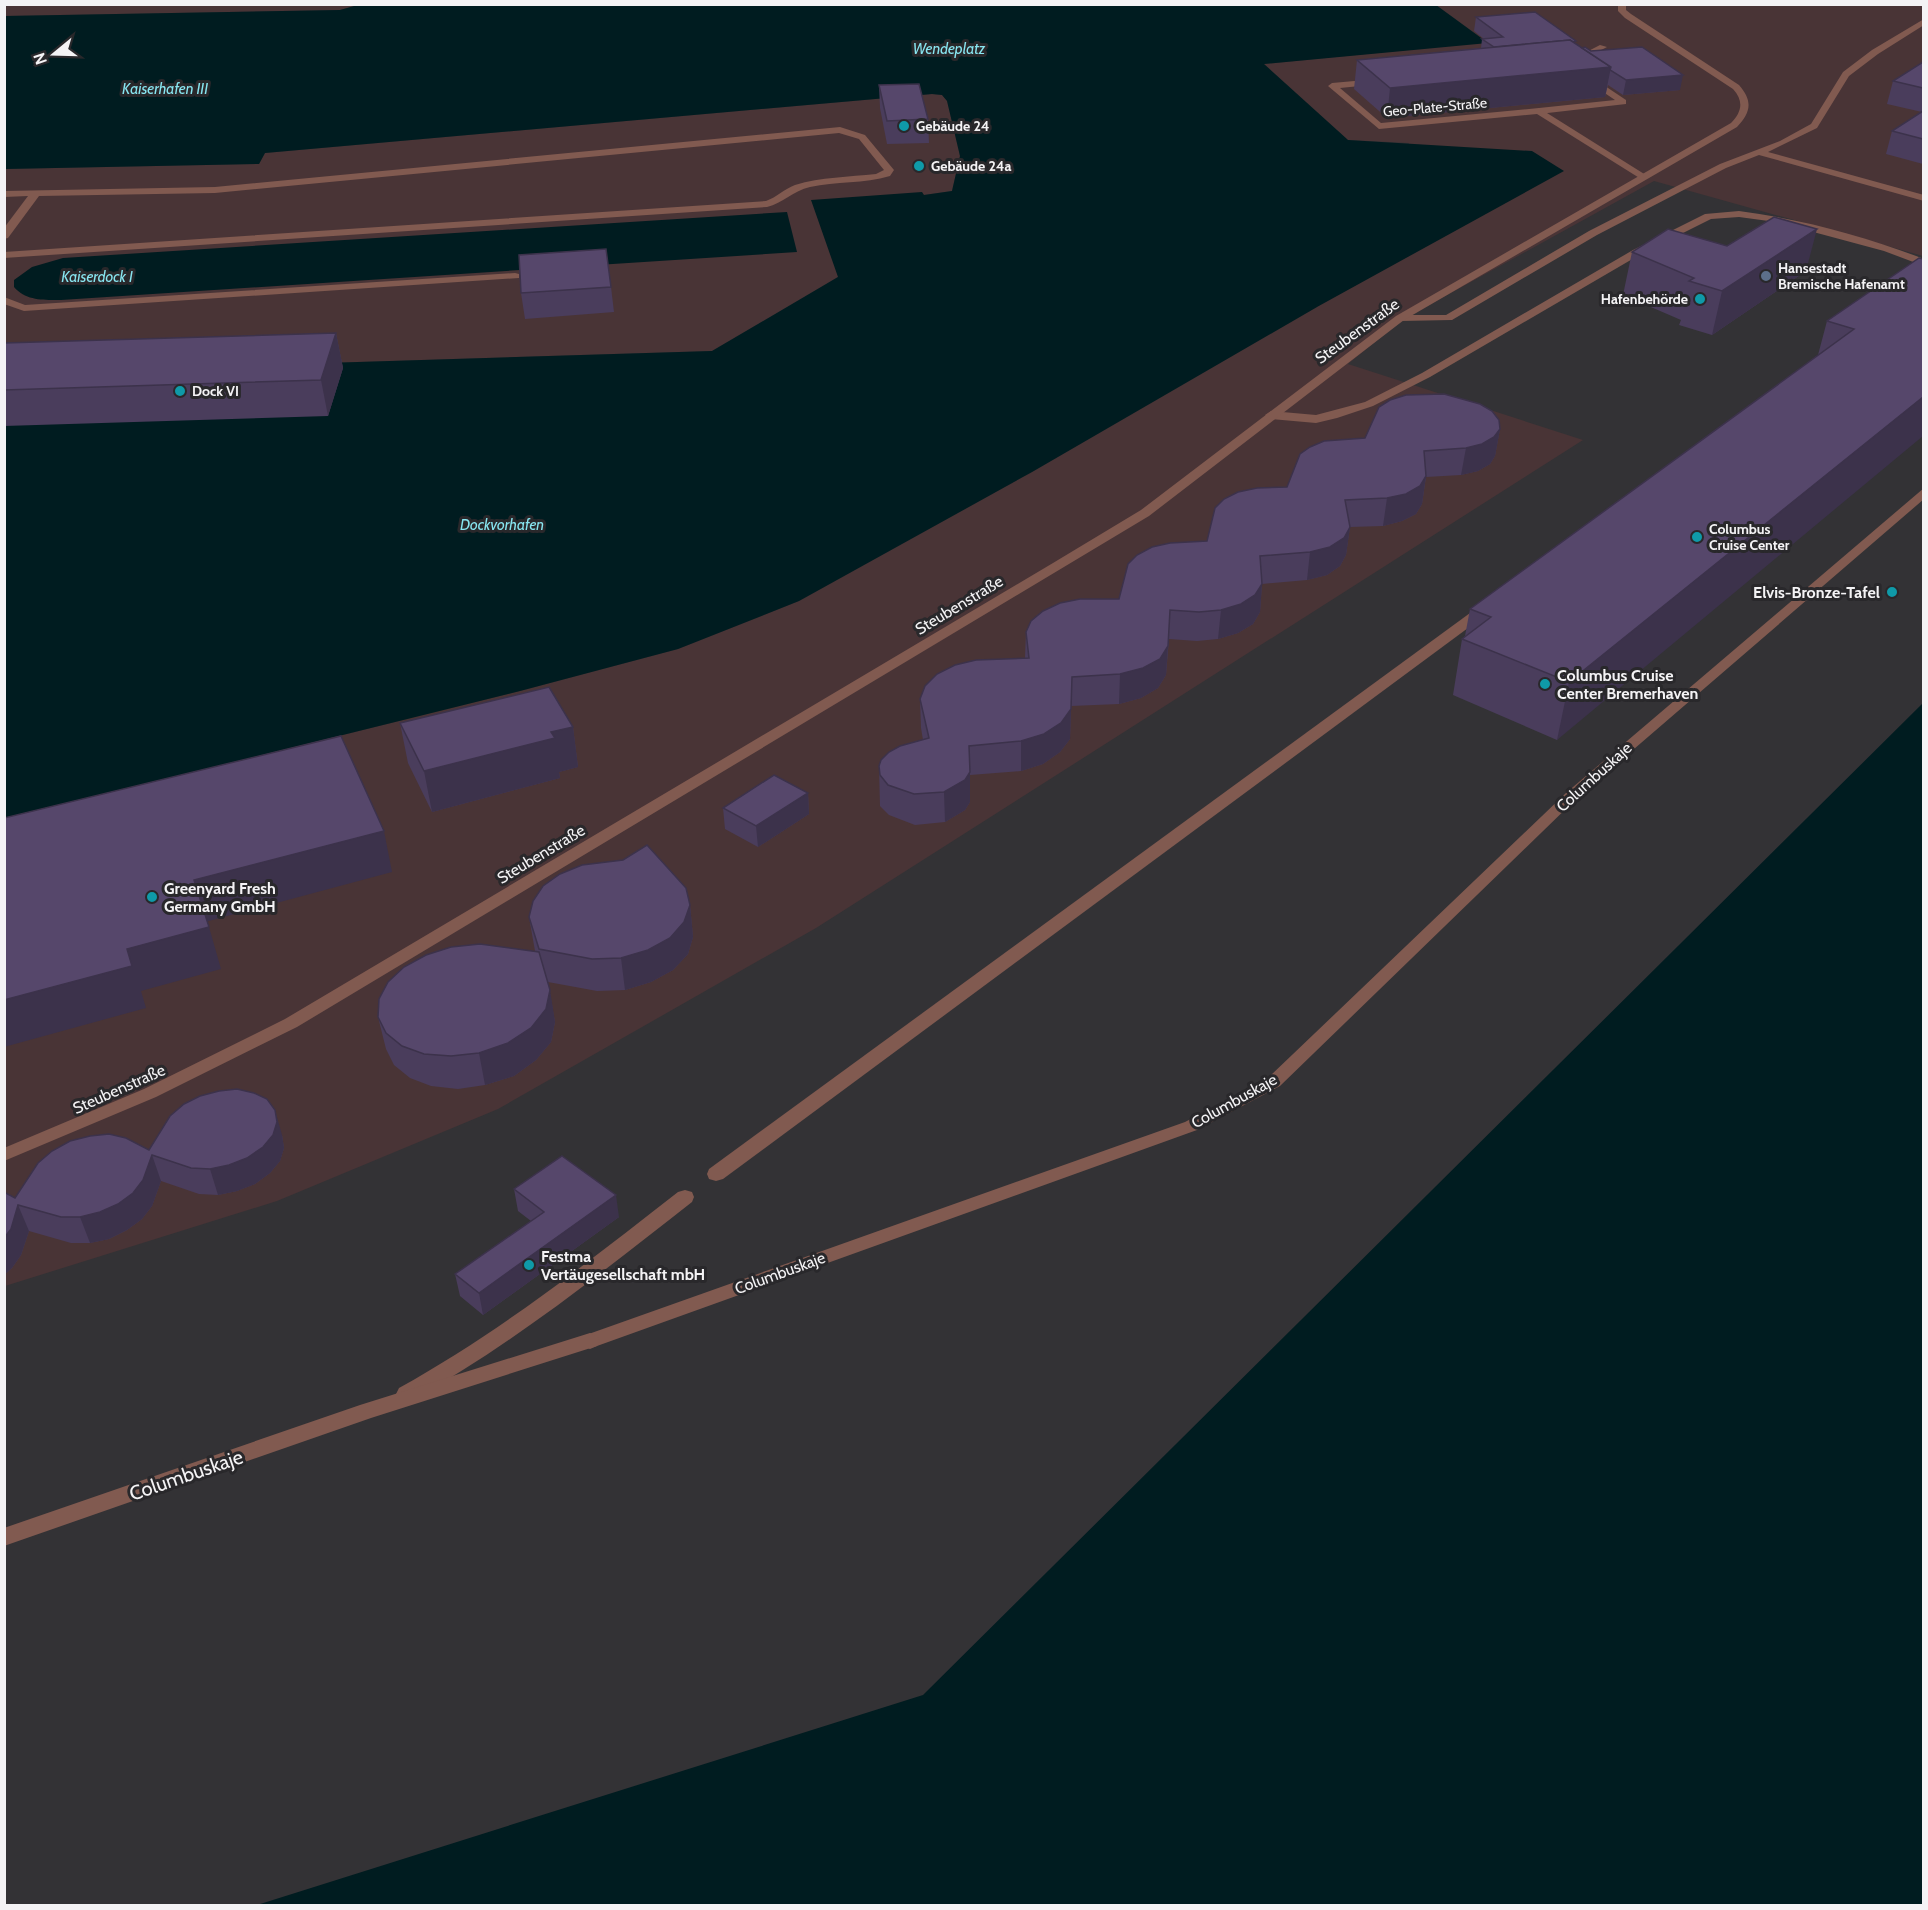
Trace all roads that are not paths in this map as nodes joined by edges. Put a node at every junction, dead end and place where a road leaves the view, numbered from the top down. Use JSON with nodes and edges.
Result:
{"nodes":[{"id":1,"x":1622,"y":4,"type":"edge"},
{"id":2,"x":1923,"y":21,"type":"edge"},
{"id":3,"x":1603,"y":48,"type":"edge"},
{"id":4,"x":1571,"y":66,"type":"edge"},
{"id":5,"x":1584,"y":76,"type":"edge"},
{"id":6,"x":1391,"y":80,"type":"edge"},
{"id":7,"x":1539,"y":111,"type":"junction"},
{"id":8,"x":1757,"y":152,"type":"junction"},
{"id":9,"x":1644,"y":177,"type":"junction"},
{"id":10,"x":36,"y":193,"type":"junction"},
{"id":11,"x":4,"y":194,"type":"edge"},
{"id":12,"x":1923,"y":198,"type":"edge"},
{"id":13,"x":4,"y":236,"type":"edge"},
{"id":14,"x":4,"y":255,"type":"edge"},
{"id":15,"x":1923,"y":264,"type":"edge"},
{"id":16,"x":515,"y":276,"type":"dead end"},
{"id":17,"x":4,"y":300,"type":"edge"},
{"id":18,"x":1400,"y":318,"type":"junction"},
{"id":19,"x":1272,"y":415,"type":"junction"},
{"id":20,"x":1923,"y":492,"type":"edge"},
{"id":21,"x":1495,"y":601,"type":"edge"},
{"id":22,"x":4,"y":1155,"type":"edge"},
{"id":23,"x":716,"y":1174,"type":"dead end"},
{"id":24,"x":685,"y":1197,"type":"dead end"},
{"id":25,"x":367,"y":1412,"type":"junction"},
{"id":26,"x":4,"y":1537,"type":"edge"}],
"edges":[{"from":1,"to":9,"type":"street","name":"Steubenstraße"},
{"from":2,"to":8,"type":"street"},
{"from":3,"to":4,"type":"street"},
{"from":5,"to":7,"type":"street","name":"Geo-Plate-Straße"},
{"from":6,"to":7,"type":"street","name":"Geo-Plate-Straße"},
{"from":7,"to":9,"type":"street"},
{"from":8,"to":12,"type":"street"},
{"from":8,"to":18,"type":"street"},
{"from":9,"to":18,"type":"street","name":"Steubenstraße"},
{"from":10,"to":11,"type":"street"},
{"from":10,"to":13,"type":"street"},
{"from":10,"to":14,"type":"street"},
{"from":15,"to":19,"type":"street"},
{"from":16,"to":17,"type":"street"},
{"from":18,"to":19,"type":"street","name":"Steubenstraße"},
{"from":19,"to":22,"type":"street","name":"Steubenstraße"},
{"from":20,"to":25,"type":"street","name":"Columbuskaje"},
{"from":21,"to":23,"type":"street"},
{"from":24,"to":25,"type":"street","name":"Columbuskaje"},
{"from":25,"to":26,"type":"street","name":"Columbuskaje"}]}
